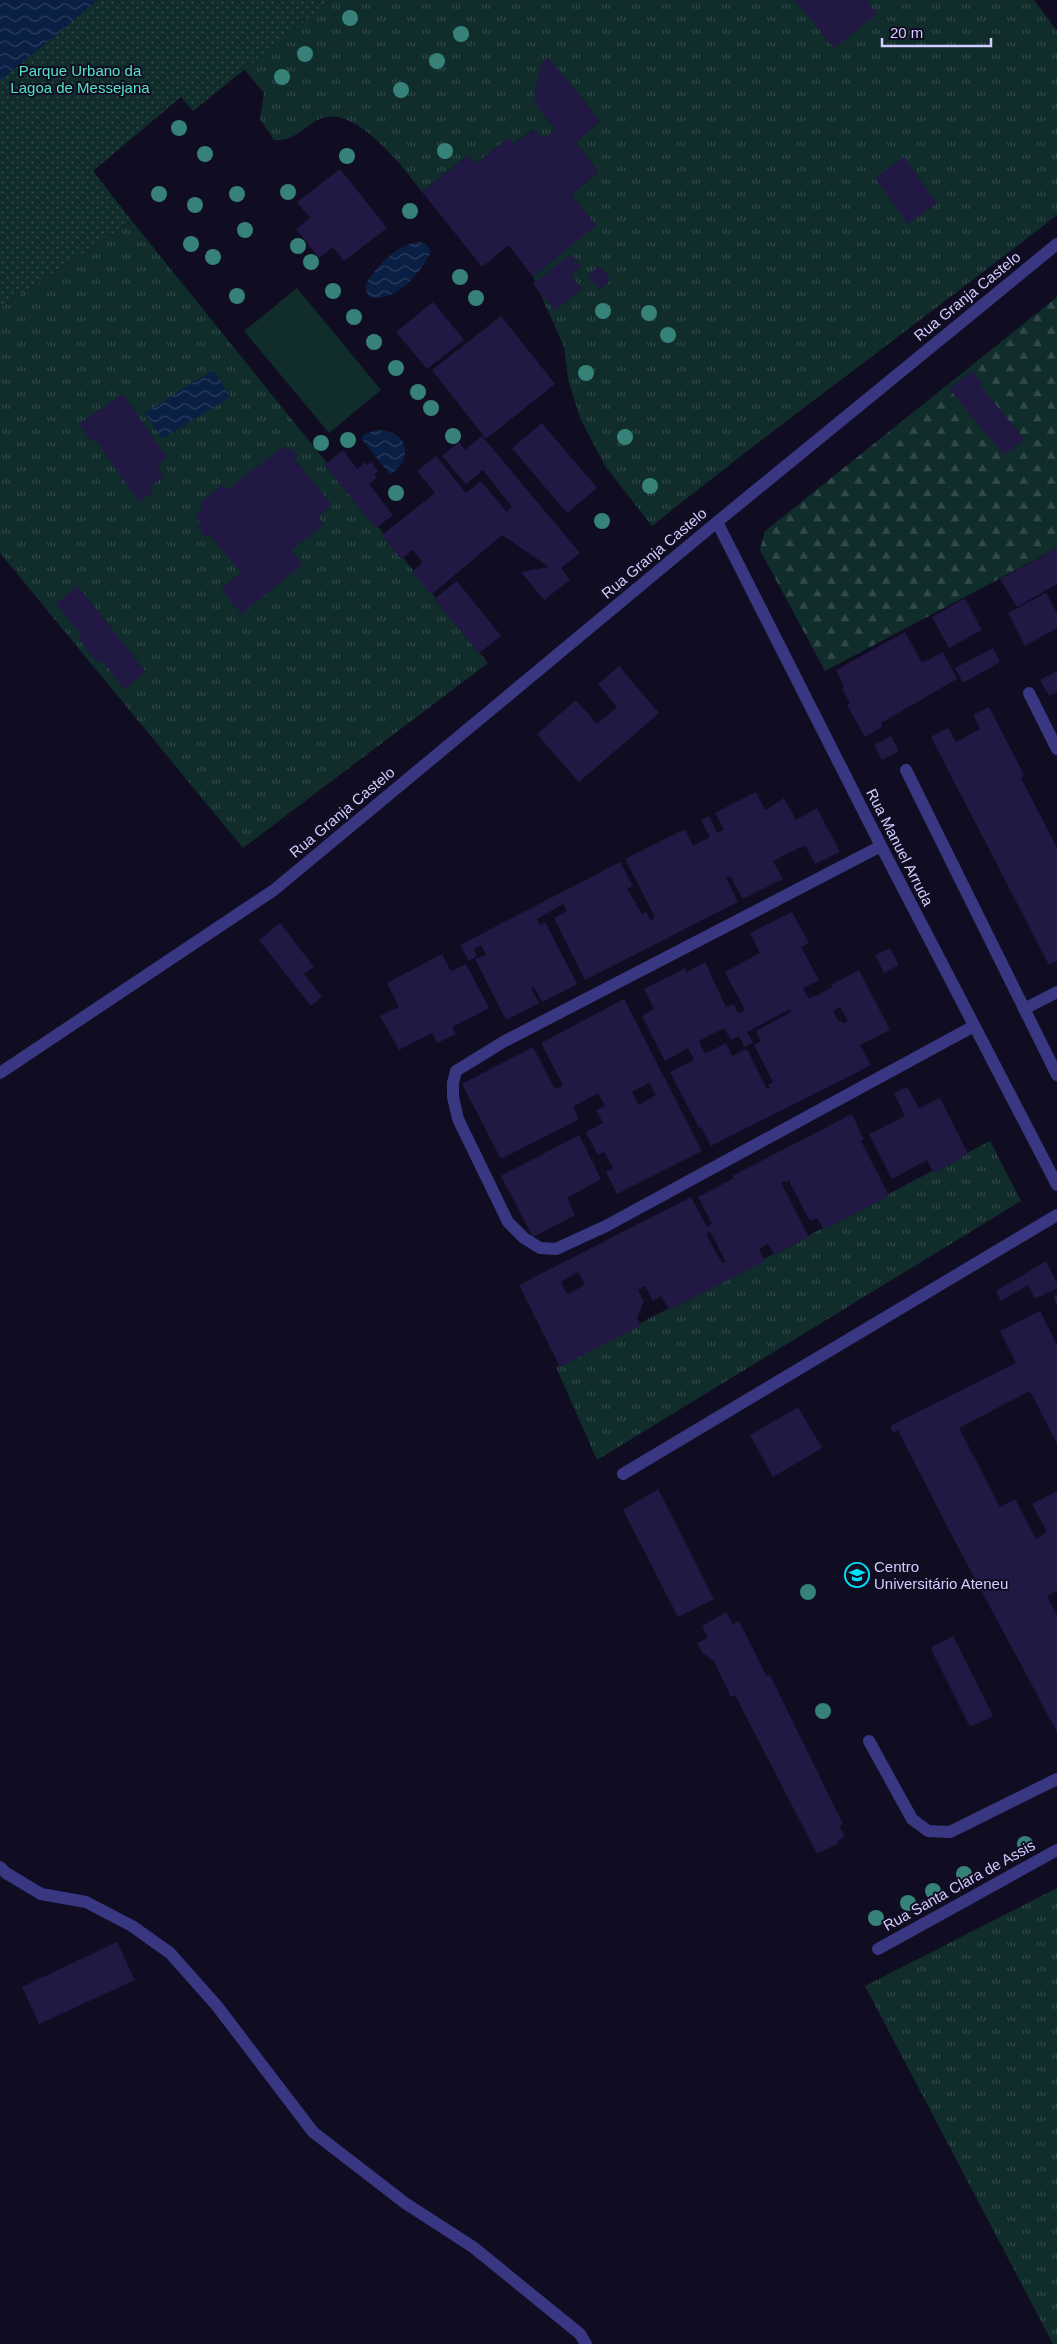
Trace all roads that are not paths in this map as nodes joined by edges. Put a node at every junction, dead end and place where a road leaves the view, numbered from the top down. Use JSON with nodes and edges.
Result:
{"nodes":[{"id":1,"x":1057,"y":244,"type":"edge"},
{"id":2,"x":717,"y":522,"type":"junction"},
{"id":3,"x":1029,"y":693,"type":"dead end"},
{"id":4,"x":1057,"y":749,"type":"edge"},
{"id":5,"x":906,"y":770,"type":"dead end"},
{"id":6,"x":881,"y":846,"type":"junction"},
{"id":7,"x":1057,"y":992,"type":"edge"},
{"id":8,"x":1024,"y":1009,"type":"junction"},
{"id":9,"x":974,"y":1026,"type":"junction"},
{"id":10,"x":0,"y":1073,"type":"edge"},
{"id":11,"x":1057,"y":1075,"type":"edge"},
{"id":12,"x":1057,"y":1185,"type":"edge"},
{"id":13,"x":1057,"y":1215,"type":"edge"},
{"id":14,"x":623,"y":1474,"type":"dead end"},
{"id":15,"x":869,"y":1740,"type":"dead end"},
{"id":16,"x":1057,"y":1779,"type":"edge"},
{"id":17,"x":1057,"y":1850,"type":"edge"},
{"id":18,"x":0,"y":1867,"type":"edge"},
{"id":19,"x":878,"y":1949,"type":"dead end"},
{"id":20,"x":586,"y":2344,"type":"edge"}],
"edges":[{"from":1,"to":2,"type":"street","name":"Rua Granja Castelo"},
{"from":2,"to":6,"type":"street","name":"Rua Manuel Arruda"},
{"from":2,"to":10,"type":"street","name":"Rua Granja Castelo"},
{"from":3,"to":4,"type":"street"},
{"from":5,"to":8,"type":"street"},
{"from":6,"to":9,"type":"street","name":"Rua Manuel Arruda"},
{"from":6,"to":9,"type":"street"},
{"from":7,"to":8,"type":"street"},
{"from":8,"to":11,"type":"street"},
{"from":9,"to":12,"type":"street","name":"Rua Manuel Arruda"},
{"from":13,"to":14,"type":"street"},
{"from":15,"to":16,"type":"street"},
{"from":17,"to":19,"type":"street","name":"Rua Santa Clara de Assis"},
{"from":18,"to":20,"type":"street"}]}
